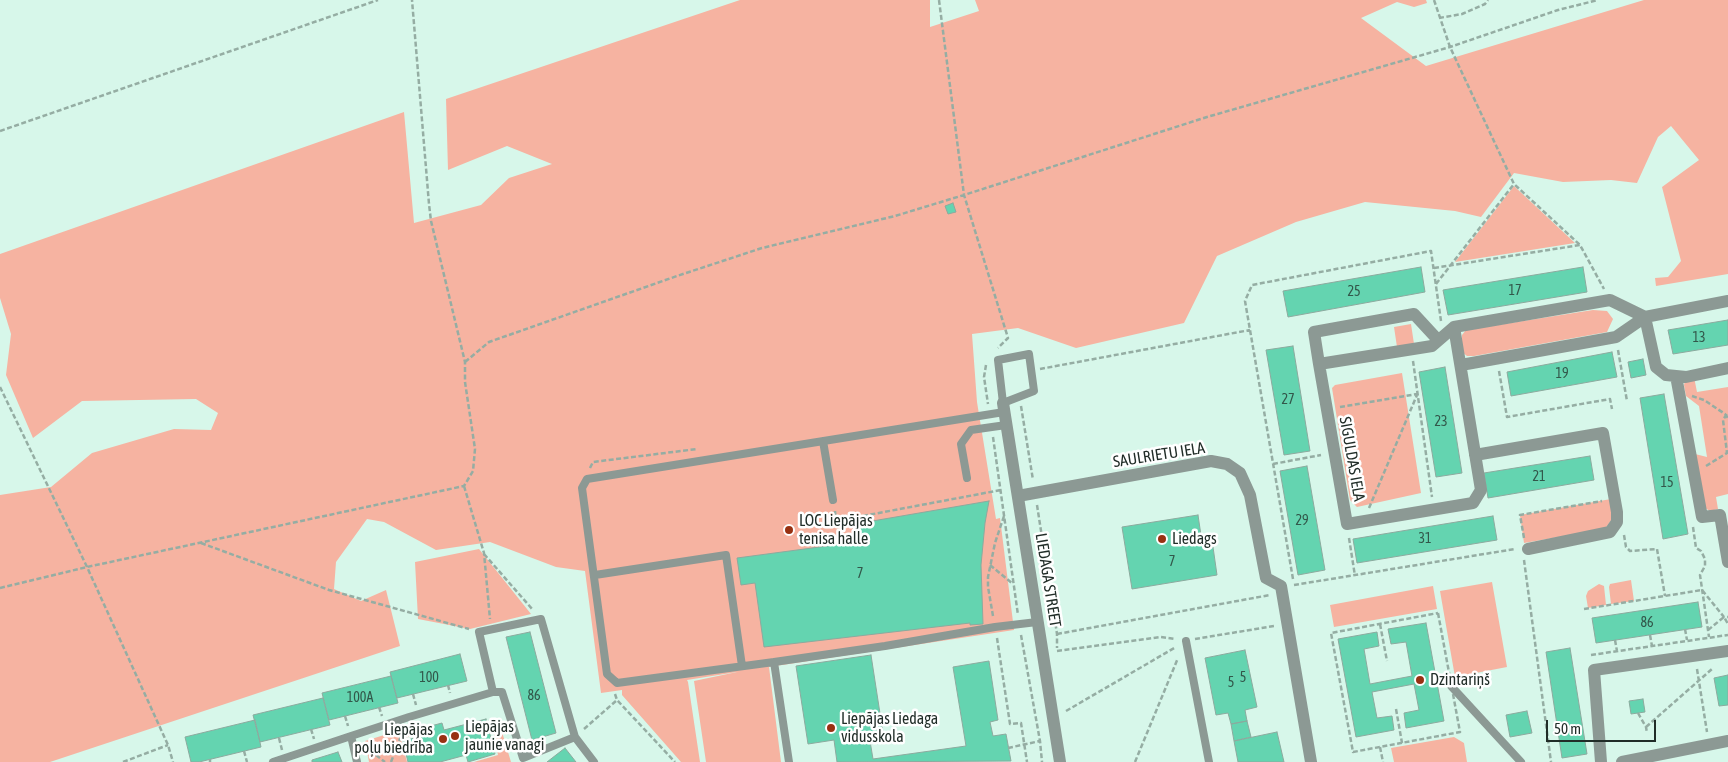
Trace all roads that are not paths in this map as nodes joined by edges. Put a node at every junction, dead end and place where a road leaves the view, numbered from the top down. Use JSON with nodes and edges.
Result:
{"nodes":[{"id":1,"x":1728,"y":301,"type":"edge"},
{"id":2,"x":1645,"y":316,"type":"junction"},
{"id":3,"x":1454,"y":328,"type":"junction"},
{"id":4,"x":1440,"y":338,"type":"junction"},
{"id":5,"x":1319,"y":364,"type":"junction"},
{"id":6,"x":1461,"y":365,"type":"junction"},
{"id":7,"x":1728,"y":368,"type":"edge"},
{"id":8,"x":1676,"y":376,"type":"junction"},
{"id":9,"x":1004,"y":414,"type":"junction"},
{"id":10,"x":823,"y":440,"type":"junction"},
{"id":11,"x":1475,"y":455,"type":"junction"},
{"id":12,"x":966,"y":478,"type":"dead end"},
{"id":13,"x":1018,"y":496,"type":"junction"},
{"id":14,"x":833,"y":500,"type":"road end"},
{"id":15,"x":1724,"y":514,"type":"edge"},
{"id":16,"x":1726,"y":543,"type":"edge"},
{"id":17,"x":1524,"y":549,"type":"road end"},
{"id":18,"x":1728,"y":562,"type":"edge"},
{"id":19,"x":595,"y":575,"type":"junction"},
{"id":20,"x":1037,"y":622,"type":"junction"},
{"id":21,"x":1186,"y":641,"type":"road end"},
{"id":22,"x":1728,"y":651,"type":"edge"},
{"id":23,"x":774,"y":662,"type":"junction"},
{"id":24,"x":742,"y":666,"type":"junction"},
{"id":25,"x":1451,"y":686,"type":"road end"},
{"id":26,"x":493,"y":692,"type":"junction"},
{"id":27,"x":351,"y":736,"type":"junction"},
{"id":28,"x":575,"y":737,"type":"junction"},
{"id":29,"x":1728,"y":741,"type":"edge"},
{"id":30,"x":272,"y":762,"type":"edge"},
{"id":31,"x":357,"y":762,"type":"edge"},
{"id":32,"x":594,"y":762,"type":"edge"},
{"id":33,"x":789,"y":762,"type":"edge"},
{"id":34,"x":1060,"y":762,"type":"edge"},
{"id":35,"x":1208,"y":762,"type":"edge"},
{"id":36,"x":1311,"y":762,"type":"edge"},
{"id":37,"x":1521,"y":762,"type":"edge"},
{"id":38,"x":1601,"y":762,"type":"edge"},
{"id":39,"x":1622,"y":762,"type":"edge"}],
"edges":[{"from":1,"to":2,"type":"street"},
{"from":2,"to":3,"type":"street"},
{"from":2,"to":6,"type":"street"},
{"from":2,"to":8,"type":"street"},
{"from":3,"to":4,"type":"street"},
{"from":3,"to":6,"type":"street","name":"SIGULDAS IELA"},
{"from":4,"to":5,"type":"street"},
{"from":4,"to":5,"type":"street","name":"SIGULDAS IELA"},
{"from":5,"to":11,"type":"street","name":"SIGULDAS IELA"},
{"from":6,"to":11,"type":"street","name":"SIGULDAS IELA"},
{"from":7,"to":8,"type":"street"},
{"from":8,"to":15,"type":"street"},
{"from":9,"to":9,"type":"lane"},
{"from":9,"to":10,"type":"lane"},
{"from":9,"to":12,"type":"lane"},
{"from":9,"to":13,"type":"street","name":"LIEDAGA STREET"},
{"from":10,"to":14,"type":"lane"},
{"from":10,"to":19,"type":"lane"},
{"from":11,"to":17,"type":"street"},
{"from":13,"to":20,"type":"street","name":"LIEDAGA STREET"},
{"from":13,"to":36,"type":"street","name":"SAULRIETU IELA"},
{"from":15,"to":16,"type":"street"},
{"from":16,"to":18,"type":"street"},
{"from":19,"to":24,"type":"lane"},
{"from":19,"to":24,"type":"lane"},
{"from":20,"to":23,"type":"lane"},
{"from":20,"to":34,"type":"street","name":"LIEDAGA STREET"},
{"from":21,"to":35,"type":"lane"},
{"from":22,"to":38,"type":"street"},
{"from":23,"to":24,"type":"lane"},
{"from":23,"to":33,"type":"lane"},
{"from":25,"to":37,"type":"lane"},
{"from":26,"to":27,"type":"lane"},
{"from":26,"to":28,"type":"lane"},
{"from":26,"to":28,"type":"lane"},
{"from":27,"to":30,"type":"lane"},
{"from":27,"to":31,"type":"lane"},
{"from":28,"to":32,"type":"lane"},
{"from":29,"to":39,"type":"street"}]}
